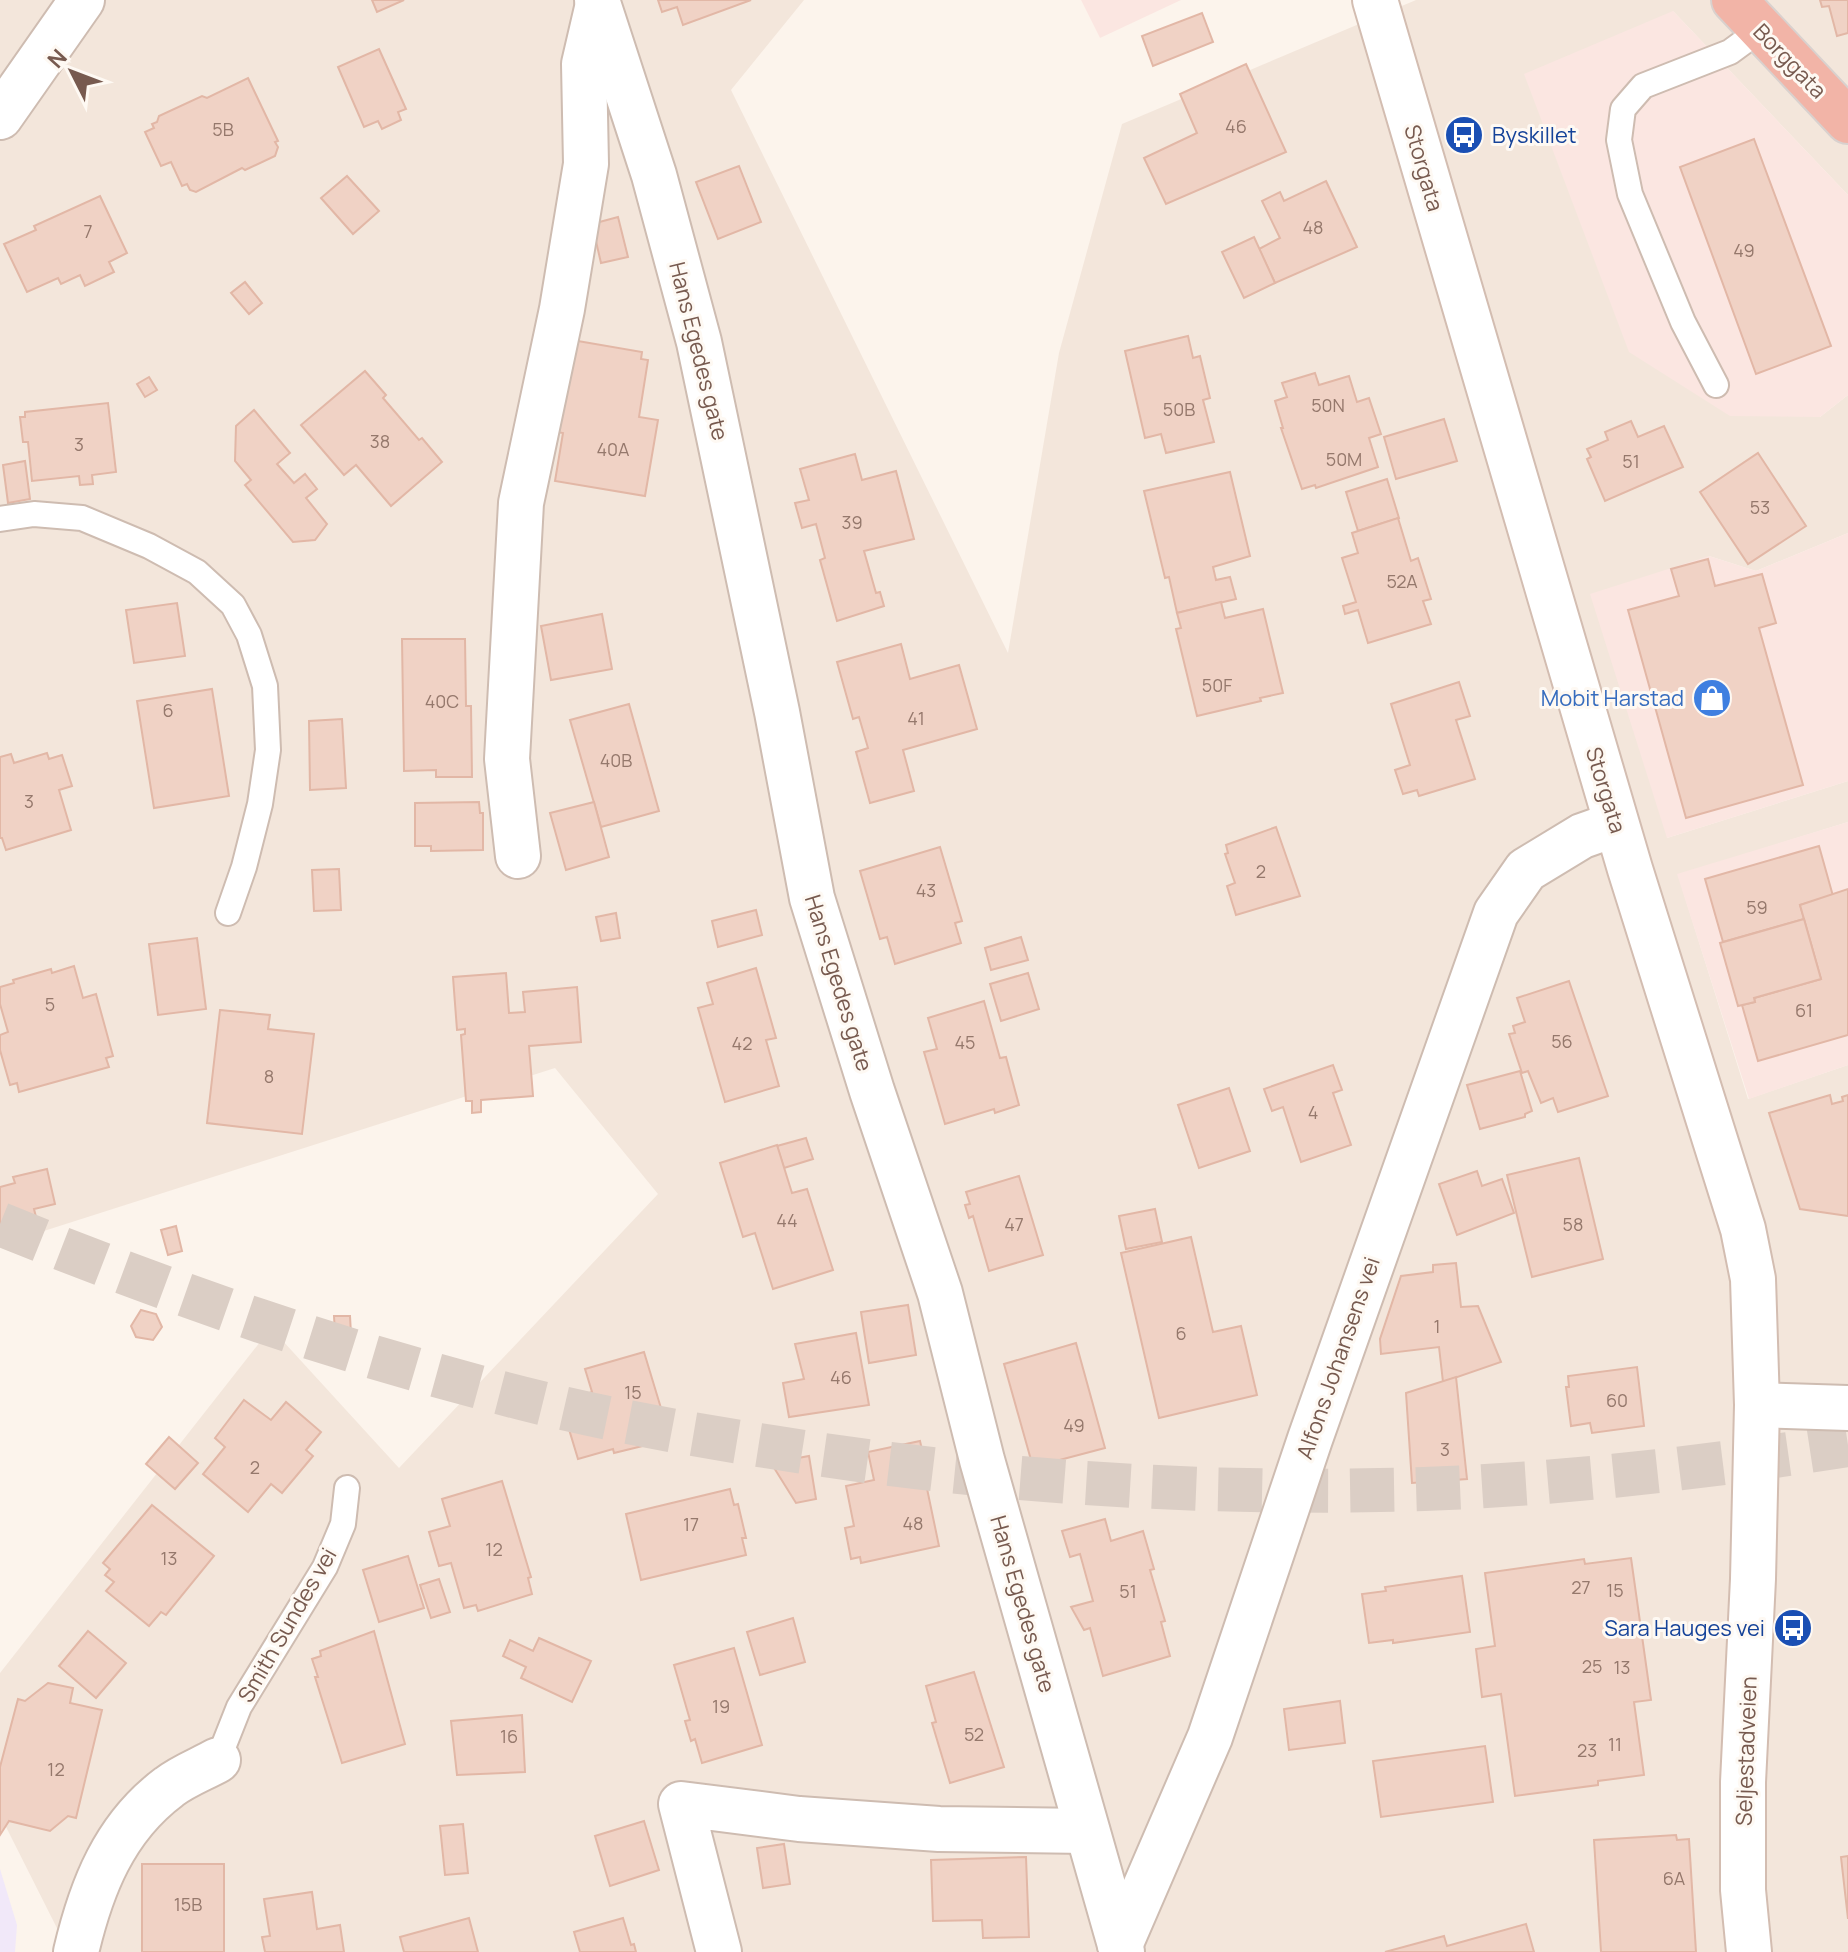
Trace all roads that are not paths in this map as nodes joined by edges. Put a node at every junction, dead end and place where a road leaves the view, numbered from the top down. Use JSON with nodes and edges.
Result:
{"nodes":[{"id":1,"x":82,"y":0,"type":"edge"},
{"id":2,"x":1375,"y":0,"type":"edge"},
{"id":3,"x":598,"y":2,"type":"edge"},
{"id":4,"x":1747,"y":15,"type":"edge"},
{"id":5,"x":0,"y":117,"type":"edge"},
{"id":6,"x":1848,"y":121,"type":"edge"},
{"id":7,"x":1716,"y":385,"type":"dead end"},
{"id":8,"x":0,"y":519,"type":"edge"},
{"id":9,"x":1616,"y":824,"type":"junction"},
{"id":10,"x":518,"y":856,"type":"dead end"},
{"id":11,"x":228,"y":913,"type":"dead end"},
{"id":12,"x":1757,"y":1405,"type":"junction"},
{"id":13,"x":1848,"y":1408,"type":"edge"},
{"id":14,"x":347,"y":1488,"type":"dead end"},
{"id":15,"x":218,"y":1760,"type":"joint"},
{"id":16,"x":1087,"y":1831,"type":"junction"},
{"id":17,"x":1121,"y":1949,"type":"edge"},
{"id":18,"x":76,"y":1952,"type":"edge"},
{"id":19,"x":719,"y":1952,"type":"edge"},
{"id":20,"x":1749,"y":1952,"type":"edge"}],
"edges":[{"from":1,"to":5,"type":"street"},
{"from":2,"to":9,"type":"street","name":"Storgata"},
{"from":3,"to":10,"type":"street","name":"Hans Egedes gate"},
{"from":3,"to":16,"type":"street","name":"Hans Egedes gate"},
{"from":4,"to":6,"type":"highway","name":"Borggata"},
{"from":4,"to":7,"type":"lane"},
{"from":8,"to":11,"type":"lane"},
{"from":9,"to":12,"type":"street","name":"Storgata"},
{"from":9,"to":17,"type":"street","name":"Alfons Johansens vei"},
{"from":12,"to":13,"type":"street"},
{"from":12,"to":20,"type":"street","name":"Seljestadveien"},
{"from":14,"to":15,"type":"lane","name":"Smith Sundes vei"},
{"from":15,"to":18,"type":"street"},
{"from":16,"to":17,"type":"street","name":"Hans Egedes gate"},
{"from":16,"to":19,"type":"street"}]}
